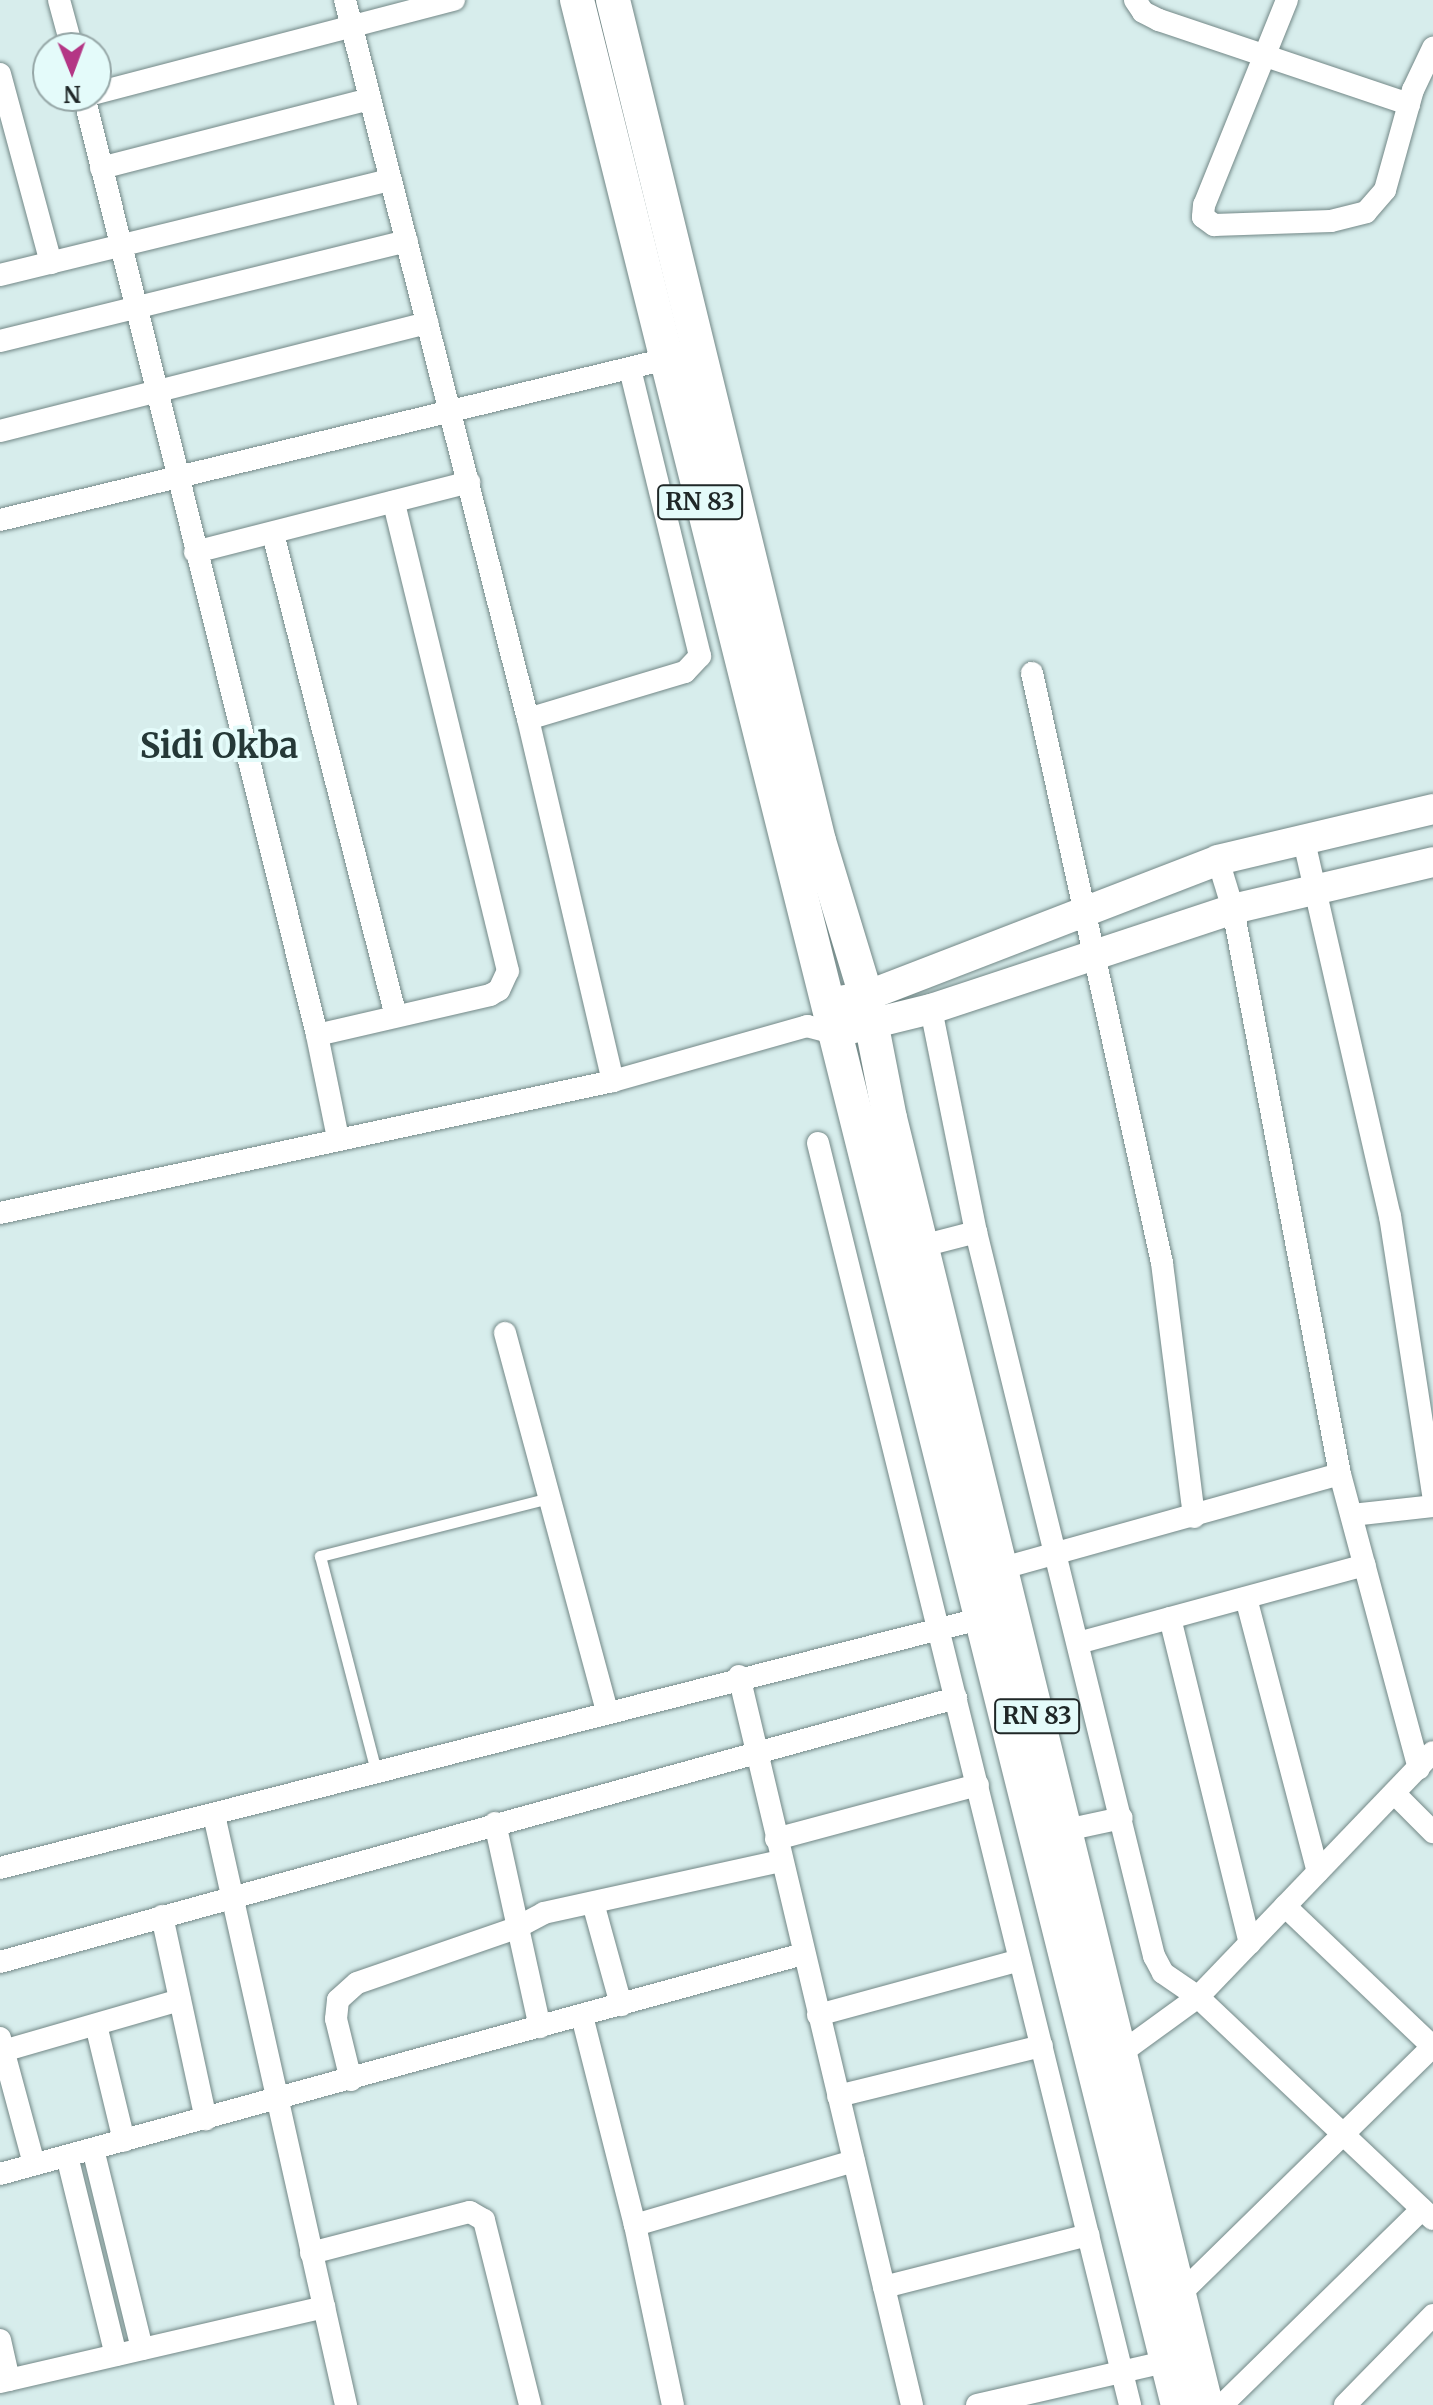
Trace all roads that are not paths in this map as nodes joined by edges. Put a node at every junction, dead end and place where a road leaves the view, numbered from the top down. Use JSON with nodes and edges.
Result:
{"nodes":[{"id":1,"x":59,"y":0,"type":"edge"},
{"id":2,"x":345,"y":0,"type":"edge"},
{"id":3,"x":577,"y":0,"type":"edge"},
{"id":4,"x":613,"y":0,"type":"edge"},
{"id":5,"x":1135,"y":0,"type":"edge"},
{"id":6,"x":1287,"y":0,"type":"edge"},
{"id":7,"x":444,"y":1,"type":"edge"},
{"id":8,"x":352,"y":28,"type":"junction"},
{"id":9,"x":68,"y":32,"type":"edge"},
{"id":10,"x":1433,"y":48,"type":"edge"},
{"id":11,"x":1264,"y":53,"type":"junction"},
{"id":12,"x":0,"y":74,"type":"edge"},
{"id":13,"x":112,"y":89,"type":"edge"},
{"id":14,"x":1418,"y":96,"type":"edge"},
{"id":15,"x":370,"y":99,"type":"junction"},
{"id":16,"x":88,"y":112,"type":"edge"},
{"id":17,"x":101,"y":168,"type":"junction"},
{"id":18,"x":391,"y":180,"type":"junction"},
{"id":19,"x":407,"y":241,"type":"junction"},
{"id":20,"x":121,"y":247,"type":"junction"},
{"id":21,"x":51,"y":263,"type":"junction"},
{"id":22,"x":0,"y":275,"type":"edge"},
{"id":23,"x":136,"y":307,"type":"junction"},
{"id":24,"x":428,"y":323,"type":"junction"},
{"id":25,"x":0,"y":341,"type":"edge"},
{"id":26,"x":700,"y":351,"type":"junction"},
{"id":27,"x":665,"y":359,"type":"junction"},
{"id":28,"x":630,"y":368,"type":"junction"},
{"id":29,"x":155,"y":389,"type":"junction"},
{"id":30,"x":451,"y":411,"type":"junction"},
{"id":31,"x":0,"y":431,"type":"edge"},
{"id":32,"x":177,"y":479,"type":"junction"},
{"id":33,"x":469,"y":482,"type":"junction"},
{"id":34,"x":394,"y":502,"type":"junction"},
{"id":35,"x":0,"y":520,"type":"edge"},
{"id":36,"x":273,"y":534,"type":"junction"},
{"id":37,"x":195,"y":552,"type":"junction"},
{"id":38,"x":1032,"y":673,"type":"dead end"},
{"id":39,"x":528,"y":719,"type":"junction"},
{"id":40,"x":1433,"y":809,"type":"edge"},
{"id":41,"x":1303,"y":837,"type":"junction"},
{"id":42,"x":803,"y":846,"type":"junction"},
{"id":43,"x":1218,"y":860,"type":"junction"},
{"id":44,"x":1433,"y":862,"type":"edge"},
{"id":45,"x":1316,"y":887,"type":"junction"},
{"id":46,"x":1233,"y":909,"type":"junction"},
{"id":47,"x":1087,"y":910,"type":"junction"},
{"id":48,"x":1093,"y":957,"type":"junction"},
{"id":49,"x":931,"y":1009,"type":"junction"},
{"id":50,"x":869,"y":1011,"type":"junction"},
{"id":51,"x":396,"y":1015,"type":"junction"},
{"id":52,"x":822,"y":1021,"type":"junction"},
{"id":53,"x":317,"y":1035,"type":"junction"},
{"id":54,"x":613,"y":1081,"type":"junction"},
{"id":55,"x":338,"y":1138,"type":"junction"},
{"id":56,"x":818,"y":1143,"type":"dead end"},
{"id":57,"x":0,"y":1213,"type":"edge"},
{"id":58,"x":976,"y":1232,"type":"junction"},
{"id":59,"x":922,"y":1246,"type":"junction"},
{"id":60,"x":899,"y":1301,"type":"junction"},
{"id":61,"x":863,"y":1311,"type":"junction"},
{"id":62,"x":505,"y":1333,"type":"dead end"},
{"id":63,"x":1340,"y":1474,"type":"junction"},
{"id":64,"x":1433,"y":1495,"type":"edge"},
{"id":65,"x":550,"y":1498,"type":"junction"},
{"id":66,"x":1433,"y":1506,"type":"edge"},
{"id":67,"x":1352,"y":1515,"type":"junction"},
{"id":68,"x":1194,"y":1517,"type":"junction"},
{"id":69,"x":1056,"y":1553,"type":"junction"},
{"id":70,"x":1365,"y":1565,"type":"junction"},
{"id":71,"x":984,"y":1573,"type":"junction"},
{"id":72,"x":1246,"y":1598,"type":"junction"},
{"id":73,"x":996,"y":1614,"type":"junction"},
{"id":74,"x":1170,"y":1618,"type":"junction"},
{"id":75,"x":939,"y":1628,"type":"junction"},
{"id":76,"x":1078,"y":1643,"type":"junction"},
{"id":77,"x":739,"y":1676,"type":"junction"},
{"id":78,"x":956,"y":1698,"type":"junction"},
{"id":79,"x":607,"y":1710,"type":"junction"},
{"id":80,"x":755,"y":1752,"type":"junction"},
{"id":81,"x":1426,"y":1760,"type":"edge"},
{"id":82,"x":376,"y":1771,"type":"junction"},
{"id":83,"x":978,"y":1785,"type":"junction"},
{"id":84,"x":1395,"y":1794,"type":"junction"},
{"id":85,"x":214,"y":1815,"type":"junction"},
{"id":86,"x":1122,"y":1818,"type":"junction"},
{"id":87,"x":495,"y":1823,"type":"junction"},
{"id":88,"x":1066,"y":1830,"type":"junction"},
{"id":89,"x":1433,"y":1832,"type":"edge"},
{"id":90,"x":778,"y":1850,"type":"junction"},
{"id":91,"x":0,"y":1868,"type":"edge"},
{"id":92,"x":1318,"y":1872,"type":"junction"},
{"id":93,"x":230,"y":1896,"type":"junction"},
{"id":94,"x":593,"y":1903,"type":"junction"},
{"id":95,"x":1285,"y":1906,"type":"junction"},
{"id":96,"x":162,"y":1916,"type":"junction"},
{"id":97,"x":516,"y":1928,"type":"junction"},
{"id":98,"x":1250,"y":1943,"type":"junction"},
{"id":99,"x":803,"y":1954,"type":"junction"},
{"id":100,"x":1020,"y":1960,"type":"junction"},
{"id":101,"x":0,"y":1962,"type":"edge"},
{"id":102,"x":1198,"y":1997,"type":"junction"},
{"id":103,"x":180,"y":2000,"type":"junction"},
{"id":104,"x":621,"y":2005,"type":"junction"},
{"id":105,"x":818,"y":2015,"type":"junction"},
{"id":106,"x":582,"y":2016,"type":"junction"},
{"id":107,"x":96,"y":2025,"type":"junction"},
{"id":108,"x":540,"y":2027,"type":"junction"},
{"id":109,"x":2,"y":2044,"type":"edge"},
{"id":110,"x":1042,"y":2046,"type":"junction"},
{"id":111,"x":1433,"y":2046,"type":"edge"},
{"id":112,"x":1121,"y":2053,"type":"junction"},
{"id":113,"x":351,"y":2080,"type":"junction"},
{"id":114,"x":838,"y":2096,"type":"junction"},
{"id":115,"x":276,"y":2101,"type":"junction"},
{"id":116,"x":206,"y":2119,"type":"junction"},
{"id":117,"x":1346,"y":2137,"type":"junction"},
{"id":118,"x":124,"y":2141,"type":"junction"},
{"id":119,"x":93,"y":2149,"type":"junction"},
{"id":120,"x":67,"y":2156,"type":"junction"},
{"id":121,"x":854,"y":2161,"type":"junction"},
{"id":122,"x":34,"y":2164,"type":"junction"},
{"id":123,"x":0,"y":2174,"type":"edge"},
{"id":124,"x":1428,"y":2214,"type":"edge"},
{"id":125,"x":635,"y":2225,"type":"junction"},
{"id":126,"x":1088,"y":2235,"type":"junction"},
{"id":127,"x":311,"y":2253,"type":"junction"},
{"id":128,"x":884,"y":2287,"type":"junction"},
{"id":129,"x":1179,"y":2295,"type":"junction"},
{"id":130,"x":324,"y":2307,"type":"junction"},
{"id":131,"x":1433,"y":2315,"type":"edge"},
{"id":132,"x":0,"y":2340,"type":"edge"},
{"id":133,"x":142,"y":2349,"type":"junction"},
{"id":134,"x":116,"y":2355,"type":"junction"},
{"id":135,"x":1181,"y":2358,"type":"junction"},
{"id":136,"x":1122,"y":2375,"type":"junction"},
{"id":137,"x":5,"y":2381,"type":"edge"},
{"id":138,"x":346,"y":2405,"type":"edge"},
{"id":139,"x":530,"y":2405,"type":"edge"},
{"id":140,"x":673,"y":2405,"type":"edge"},
{"id":141,"x":912,"y":2405,"type":"edge"},
{"id":142,"x":977,"y":2405,"type":"edge"},
{"id":143,"x":1130,"y":2405,"type":"edge"},
{"id":144,"x":1178,"y":2405,"type":"edge"},
{"id":145,"x":1206,"y":2405,"type":"edge"},
{"id":146,"x":1222,"y":2405,"type":"edge"},
{"id":147,"x":1345,"y":2405,"type":"edge"}],
"edges":[{"from":1,"to":9,"type":"street"},
{"from":2,"to":8,"type":"street"},
{"from":3,"to":27,"type":"main road","number":"RN 83"},
{"from":4,"to":26,"type":"main road","number":"RN 83"},
{"from":5,"to":11,"type":"street"},
{"from":6,"to":11,"type":"street"},
{"from":7,"to":8,"type":"street"},
{"from":8,"to":13,"type":"street"},
{"from":8,"to":15,"type":"street"},
{"from":10,"to":14,"type":"street"},
{"from":11,"to":14,"type":"street"},
{"from":11,"to":14,"type":"street"},
{"from":12,"to":21,"type":"street"},
{"from":15,"to":17,"type":"street"},
{"from":15,"to":18,"type":"street"},
{"from":16,"to":17,"type":"street"},
{"from":17,"to":20,"type":"street"},
{"from":18,"to":19,"type":"street"},
{"from":18,"to":20,"type":"street"},
{"from":19,"to":23,"type":"street"},
{"from":19,"to":24,"type":"street"},
{"from":20,"to":21,"type":"street"},
{"from":20,"to":23,"type":"street"},
{"from":21,"to":22,"type":"street"},
{"from":23,"to":25,"type":"street"},
{"from":23,"to":29,"type":"street"},
{"from":24,"to":29,"type":"street"},
{"from":24,"to":30,"type":"street"},
{"from":26,"to":27,"type":"street"},
{"from":26,"to":42,"type":"main road","number":"RN 83"},
{"from":27,"to":28,"type":"street"},
{"from":27,"to":42,"type":"main road","number":"RN 83"},
{"from":28,"to":30,"type":"street"},
{"from":28,"to":39,"type":"street"},
{"from":29,"to":31,"type":"street"},
{"from":29,"to":32,"type":"street"},
{"from":30,"to":32,"type":"street"},
{"from":30,"to":33,"type":"street"},
{"from":32,"to":35,"type":"street"},
{"from":32,"to":37,"type":"street"},
{"from":33,"to":34,"type":"street"},
{"from":33,"to":39,"type":"street"},
{"from":34,"to":36,"type":"street"},
{"from":34,"to":51,"type":"street"},
{"from":36,"to":37,"type":"street"},
{"from":36,"to":51,"type":"street"},
{"from":37,"to":53,"type":"street"},
{"from":38,"to":47,"type":"street"},
{"from":39,"to":54,"type":"street"},
{"from":40,"to":41,"type":"main road"},
{"from":41,"to":43,"type":"main road"},
{"from":41,"to":45,"type":"street"},
{"from":42,"to":50,"type":"main road","number":"RN 83"},
{"from":42,"to":52,"type":"main road","number":"RN 83"},
{"from":43,"to":46,"type":"street"},
{"from":43,"to":47,"type":"main road"},
{"from":44,"to":45,"type":"main road"},
{"from":45,"to":46,"type":"main road"},
{"from":45,"to":64,"type":"street"},
{"from":46,"to":48,"type":"main road"},
{"from":46,"to":63,"type":"street"},
{"from":47,"to":48,"type":"street"},
{"from":47,"to":50,"type":"main road"},
{"from":48,"to":49,"type":"main road"},
{"from":48,"to":68,"type":"street"},
{"from":49,"to":50,"type":"main road"},
{"from":49,"to":58,"type":"street"},
{"from":50,"to":52,"type":"main road"},
{"from":50,"to":59,"type":"main road","number":"RN 83"},
{"from":51,"to":53,"type":"street"},
{"from":52,"to":54,"type":"street"},
{"from":52,"to":60,"type":"main road","number":"RN 83"},
{"from":53,"to":55,"type":"street"},
{"from":54,"to":55,"type":"street"},
{"from":55,"to":57,"type":"street"},
{"from":56,"to":61,"type":"street"},
{"from":58,"to":59,"type":"street"},
{"from":58,"to":69,"type":"street"},
{"from":59,"to":71,"type":"main road","number":"RN 83"},
{"from":60,"to":61,"type":"street"},
{"from":60,"to":71,"type":"main road","number":"RN 83"},
{"from":61,"to":75,"type":"street"},
{"from":62,"to":65,"type":"street"},
{"from":63,"to":67,"type":"street"},
{"from":63,"to":68,"type":"street"},
{"from":65,"to":79,"type":"street"},
{"from":65,"to":82,"type":"lane"},
{"from":66,"to":67,"type":"street"},
{"from":67,"to":70,"type":"street"},
{"from":68,"to":69,"type":"street"},
{"from":69,"to":71,"type":"street"},
{"from":69,"to":76,"type":"street"},
{"from":70,"to":72,"type":"street"},
{"from":70,"to":81,"type":"street"},
{"from":71,"to":73,"type":"main road","number":"RN 83"},
{"from":72,"to":74,"type":"street"},
{"from":72,"to":92,"type":"street"},
{"from":73,"to":75,"type":"street"},
{"from":73,"to":88,"type":"main road","number":"RN 83"},
{"from":73,"to":135,"type":"main road","number":"RN 83"},
{"from":74,"to":76,"type":"street"},
{"from":74,"to":98,"type":"street"},
{"from":75,"to":77,"type":"street"},
{"from":75,"to":78,"type":"street"},
{"from":76,"to":86,"type":"street"},
{"from":77,"to":79,"type":"street"},
{"from":77,"to":80,"type":"street"},
{"from":78,"to":80,"type":"street"},
{"from":78,"to":83,"type":"street"},
{"from":79,"to":82,"type":"street"},
{"from":80,"to":87,"type":"street"},
{"from":80,"to":90,"type":"street"},
{"from":81,"to":84,"type":"street"},
{"from":82,"to":85,"type":"street"},
{"from":83,"to":90,"type":"street"},
{"from":83,"to":100,"type":"street"},
{"from":84,"to":89,"type":"street"},
{"from":84,"to":92,"type":"street"},
{"from":85,"to":91,"type":"street"},
{"from":85,"to":93,"type":"street"},
{"from":86,"to":88,"type":"street"},
{"from":86,"to":102,"type":"street"},
{"from":87,"to":93,"type":"street"},
{"from":87,"to":97,"type":"street"},
{"from":88,"to":112,"type":"main road","number":"RN 83"},
{"from":90,"to":94,"type":"street"},
{"from":90,"to":99,"type":"street"},
{"from":92,"to":95,"type":"street"},
{"from":93,"to":96,"type":"street"},
{"from":93,"to":115,"type":"street"},
{"from":94,"to":97,"type":"street"},
{"from":94,"to":104,"type":"street"},
{"from":95,"to":98,"type":"street"},
{"from":95,"to":111,"type":"street"},
{"from":96,"to":101,"type":"street"},
{"from":96,"to":103,"type":"street"},
{"from":97,"to":108,"type":"street"},
{"from":97,"to":113,"type":"street"},
{"from":98,"to":102,"type":"street"},
{"from":99,"to":104,"type":"street"},
{"from":99,"to":105,"type":"street"},
{"from":100,"to":105,"type":"street"},
{"from":100,"to":110,"type":"street"},
{"from":102,"to":112,"type":"street"},
{"from":102,"to":117,"type":"street"},
{"from":103,"to":107,"type":"street"},
{"from":103,"to":116,"type":"street"},
{"from":104,"to":106,"type":"street"},
{"from":105,"to":114,"type":"street"},
{"from":106,"to":108,"type":"street"},
{"from":106,"to":125,"type":"street"},
{"from":107,"to":109,"type":"street"},
{"from":107,"to":118,"type":"street"},
{"from":108,"to":113,"type":"street"},
{"from":109,"to":122,"type":"street"},
{"from":110,"to":114,"type":"street"},
{"from":110,"to":126,"type":"street"},
{"from":111,"to":117,"type":"street"},
{"from":112,"to":129,"type":"main road","number":"RN 83"},
{"from":113,"to":115,"type":"street"},
{"from":114,"to":121,"type":"street"},
{"from":115,"to":116,"type":"street"},
{"from":115,"to":127,"type":"street"},
{"from":116,"to":118,"type":"street"},
{"from":117,"to":124,"type":"street"},
{"from":117,"to":129,"type":"street"},
{"from":118,"to":119,"type":"street"},
{"from":119,"to":120,"type":"street"},
{"from":119,"to":133,"type":"street"},
{"from":120,"to":122,"type":"street"},
{"from":120,"to":134,"type":"street"},
{"from":121,"to":125,"type":"street"},
{"from":121,"to":128,"type":"street"},
{"from":122,"to":123,"type":"street"},
{"from":124,"to":146,"type":"street"},
{"from":125,"to":140,"type":"street"},
{"from":126,"to":128,"type":"street"},
{"from":126,"to":136,"type":"street"},
{"from":127,"to":130,"type":"street"},
{"from":127,"to":139,"type":"street"},
{"from":128,"to":141,"type":"street"},
{"from":129,"to":135,"type":"main road","number":"RN 83"},
{"from":130,"to":133,"type":"street"},
{"from":130,"to":138,"type":"street"},
{"from":131,"to":147,"type":"street"},
{"from":132,"to":137,"type":"street"},
{"from":133,"to":134,"type":"street"},
{"from":134,"to":137,"type":"street"},
{"from":135,"to":136,"type":"street"},
{"from":135,"to":144,"type":"main road","number":"RN 83"},
{"from":135,"to":145,"type":"main road","number":"RN 83"},
{"from":136,"to":142,"type":"street"},
{"from":136,"to":143,"type":"street"}]}
